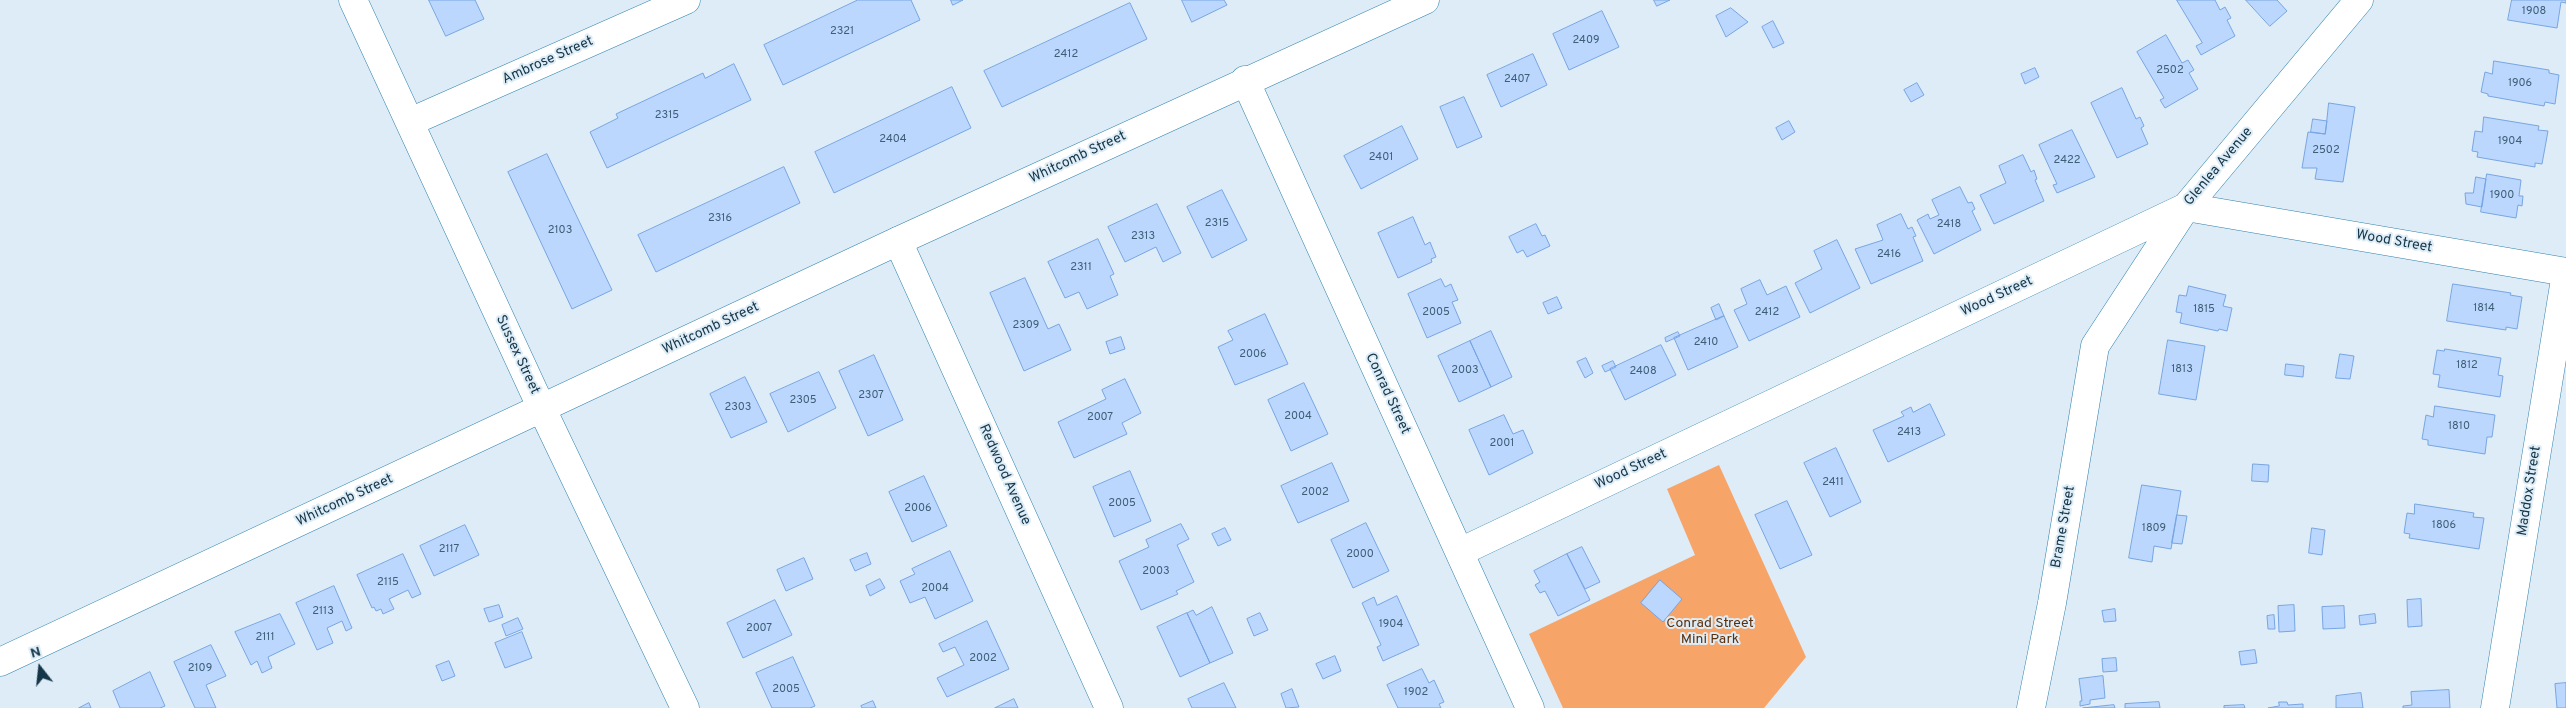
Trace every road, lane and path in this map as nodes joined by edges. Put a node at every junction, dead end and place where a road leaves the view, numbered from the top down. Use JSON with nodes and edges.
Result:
{"nodes":[{"id":1,"x":354,"y":0,"type":"edge"},
{"id":2,"x":686,"y":0,"type":"edge"},
{"id":3,"x":1424,"y":0,"type":"edge"},
{"id":4,"x":2359,"y":0,"type":"edge"},
{"id":5,"x":1245,"y":80,"type":"junction"},
{"id":6,"x":410,"y":122,"type":"junction"},
{"id":7,"x":2186,"y":207,"type":"junction"},
{"id":8,"x":898,"y":241,"type":"junction"},
{"id":9,"x":2566,"y":272,"type":"edge"},
{"id":10,"x":2095,"y":346,"type":"joint"},
{"id":11,"x":542,"y":409,"type":"junction"},
{"id":12,"x":1460,"y":552,"type":"junction"},
{"id":13,"x":0,"y":662,"type":"edge"},
{"id":14,"x":685,"y":708,"type":"edge"},
{"id":15,"x":1110,"y":708,"type":"edge"},
{"id":16,"x":1530,"y":708,"type":"edge"},
{"id":17,"x":2031,"y":708,"type":"edge"},
{"id":18,"x":2495,"y":708,"type":"edge"}],
"edges":[{"from":1,"to":6,"type":"street","name":"Sussex Street"},
{"from":2,"to":6,"type":"street","name":"Ambrose Street"},
{"from":3,"to":5,"type":"street","name":"Whitcomb Street"},
{"from":4,"to":7,"type":"street","name":"Glenlea Avenue"},
{"from":5,"to":8,"type":"street","name":"Whitcomb Street"},
{"from":5,"to":12,"type":"street","name":"Conrad Street"},
{"from":6,"to":11,"type":"street","name":"Sussex Street"},
{"from":7,"to":9,"type":"street","name":"Wood Street"},
{"from":7,"to":10,"type":"street","name":"Glenlea Avenue"},
{"from":7,"to":12,"type":"street","name":"Wood Street"},
{"from":8,"to":11,"type":"street","name":"Whitcomb Street"},
{"from":8,"to":15,"type":"street","name":"Redwood Avenue"},
{"from":9,"to":18,"type":"street","name":"Maddox Street"},
{"from":10,"to":17,"type":"street","name":"Brame Street"},
{"from":11,"to":13,"type":"street","name":"Whitcomb Street"},
{"from":11,"to":14,"type":"street","name":"Sussex Street"},
{"from":12,"to":16,"type":"street","name":"Conrad Street"}]}
